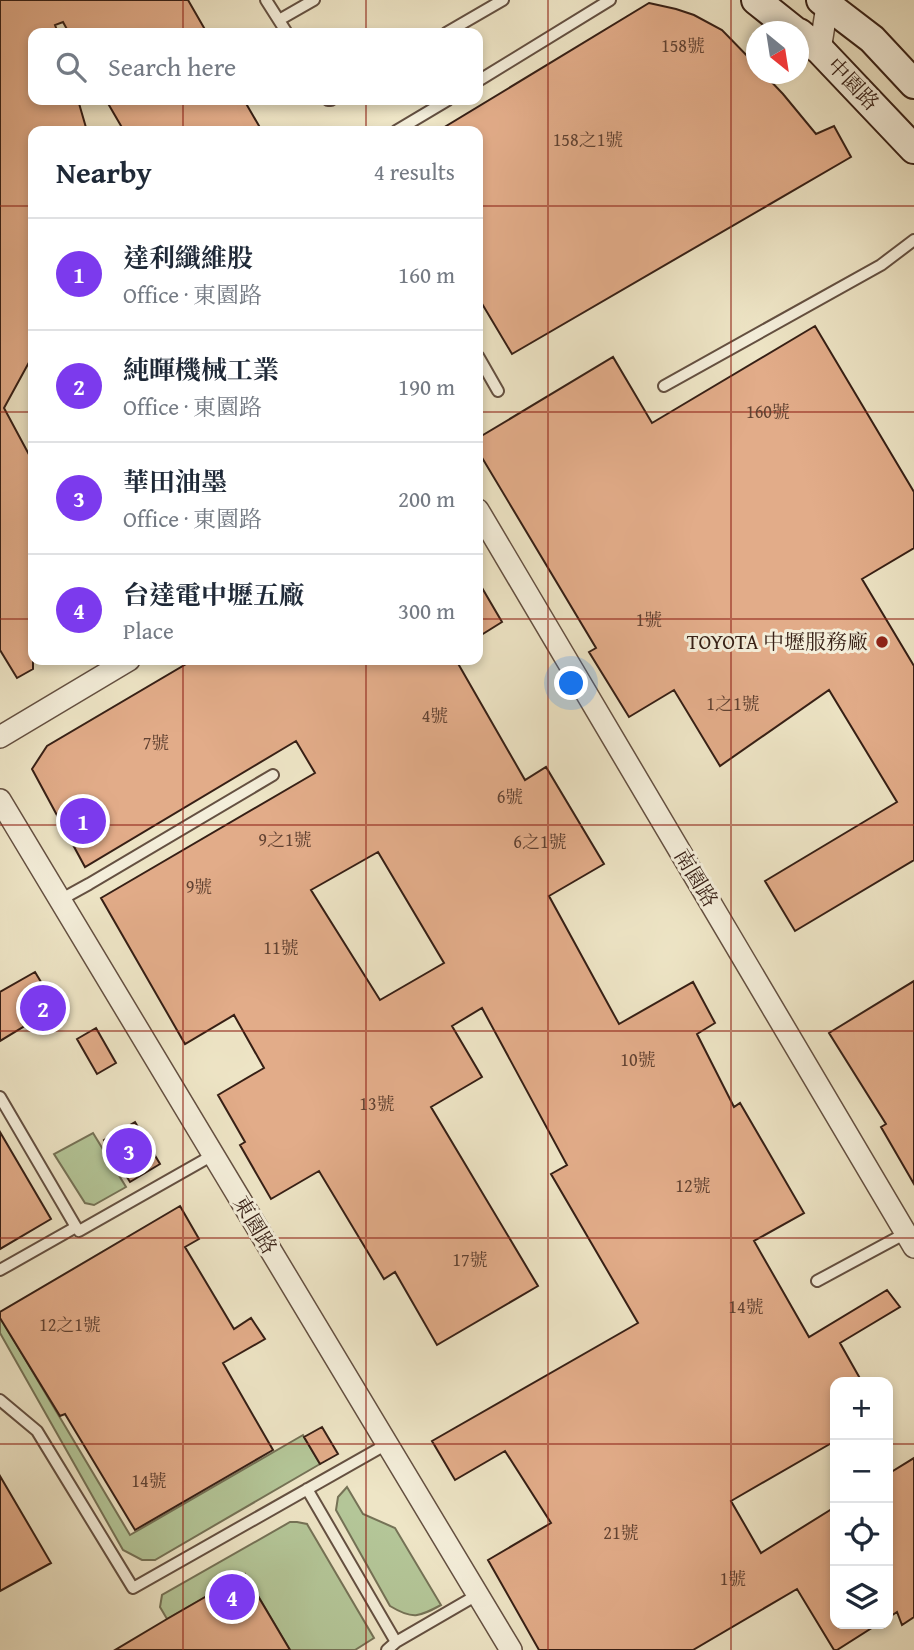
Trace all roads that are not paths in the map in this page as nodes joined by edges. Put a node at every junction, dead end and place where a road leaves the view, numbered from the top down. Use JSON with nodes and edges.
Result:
{"nodes":[{"id":1,"x":267,"y":0,"type":"edge"},
{"id":2,"x":314,"y":0,"type":"edge"},
{"id":3,"x":503,"y":0,"type":"edge"},
{"id":4,"x":610,"y":0,"type":"edge"},
{"id":5,"x":756,"y":0,"type":"edge"},
{"id":6,"x":825,"y":2,"type":"edge"},
{"id":7,"x":279,"y":20,"type":"junction"},
{"id":8,"x":783,"y":21,"type":"edge"},
{"id":9,"x":284,"y":28,"type":"edge"},
{"id":10,"x":455,"y":28,"type":"edge"},
{"id":11,"x":809,"y":31,"type":"edge"},
{"id":12,"x":809,"y":42,"type":"edge"},
{"id":13,"x":483,"y":78,"type":"edge"},
{"id":14,"x":914,"y":84,"type":"edge"},
{"id":15,"x":439,"y":105,"type":"edge"},
{"id":16,"x":404,"y":126,"type":"edge"},
{"id":17,"x":914,"y":149,"type":"edge"},
{"id":18,"x":914,"y":240,"type":"edge"},
{"id":19,"x":483,"y":365,"type":"edge"},
{"id":20,"x":664,"y":386,"type":"dead end"},
{"id":21,"x":498,"y":391,"type":"dead end"},
{"id":22,"x":483,"y":518,"type":"edge"},
{"id":23,"x":121,"y":665,"type":"edge"},
{"id":24,"x":0,"y":737,"type":"edge"},
{"id":25,"x":273,"y":775,"type":"dead end"},
{"id":26,"x":0,"y":800,"type":"edge"},
{"id":27,"x":60,"y":900,"type":"junction"},
{"id":28,"x":0,"y":1097,"type":"edge"},
{"id":29,"x":213,"y":1155,"type":"junction"},
{"id":30,"x":76,"y":1227,"type":"junction"},
{"id":31,"x":910,"y":1240,"type":"edge"},
{"id":32,"x":0,"y":1270,"type":"edge"},
{"id":33,"x":817,"y":1281,"type":"dead end"},
{"id":34,"x":0,"y":1400,"type":"edge"},
{"id":35,"x":387,"y":1444,"type":"junction"},
{"id":36,"x":307,"y":1489,"type":"junction"},
{"id":37,"x":477,"y":1595,"type":"junction"},
{"id":38,"x":396,"y":1642,"type":"junction"},
{"id":39,"x":387,"y":1650,"type":"edge"},
{"id":40,"x":510,"y":1650,"type":"edge"}],
"edges":[{"from":1,"to":7,"type":"lane"},
{"from":2,"to":7,"type":"lane"},
{"from":3,"to":10,"type":"lane"},
{"from":4,"to":13,"type":"lane"},
{"from":5,"to":8,"type":"main road","name":"中園路"},
{"from":6,"to":11,"type":"street","name":"中園路"},
{"from":6,"to":14,"type":"main road","name":"中園路"},
{"from":7,"to":9,"type":"lane"},
{"from":12,"to":17,"type":"main road","name":"中園路"},
{"from":15,"to":16,"type":"lane"},
{"from":18,"to":20,"type":"lane"},
{"from":19,"to":21,"type":"lane"},
{"from":22,"to":31,"type":"street","name":"南園路"},
{"from":23,"to":24,"type":"street"},
{"from":25,"to":27,"type":"lane"},
{"from":26,"to":27,"type":"street","name":"東園路"},
{"from":27,"to":29,"type":"street","name":"東園路"},
{"from":28,"to":30,"type":"lane"},
{"from":29,"to":30,"type":"lane"},
{"from":29,"to":35,"type":"street","name":"東園路"},
{"from":30,"to":32,"type":"lane"},
{"from":31,"to":33,"type":"lane"},
{"from":34,"to":36,"type":"lane"},
{"from":35,"to":36,"type":"lane"},
{"from":35,"to":37,"type":"street","name":"東園路"},
{"from":36,"to":38,"type":"lane"},
{"from":37,"to":38,"type":"lane"},
{"from":37,"to":40,"type":"street","name":"東園路"},
{"from":38,"to":39,"type":"lane"}]}
